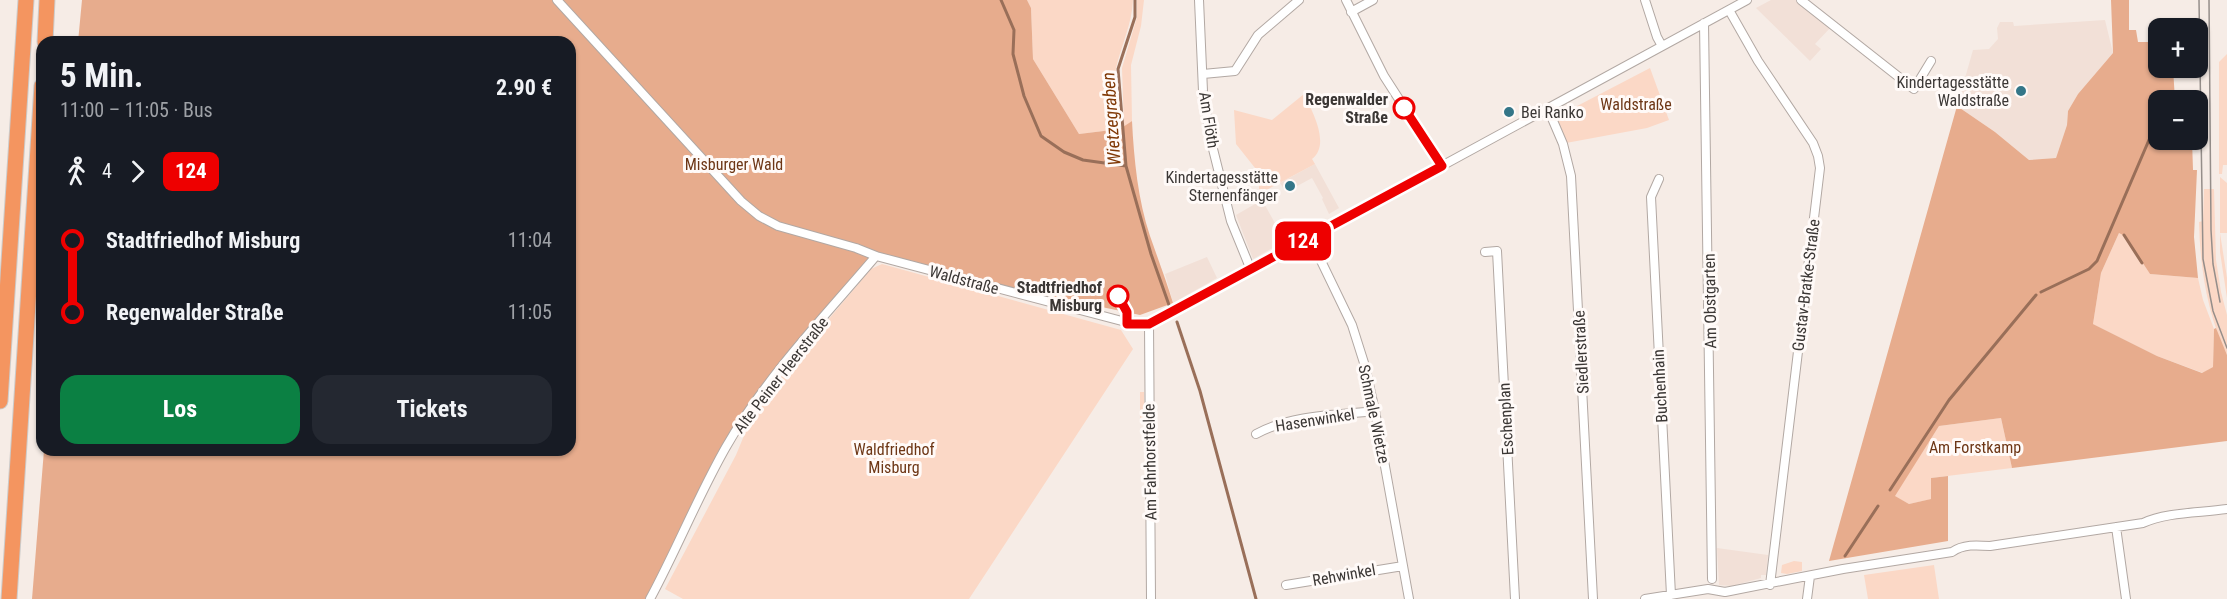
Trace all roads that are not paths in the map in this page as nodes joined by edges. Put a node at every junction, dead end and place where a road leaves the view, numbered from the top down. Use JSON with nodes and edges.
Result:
{"nodes":[{"id":1,"x":26,"y":0,"type":"edge"},
{"id":2,"x":47,"y":0,"type":"edge"},
{"id":3,"x":556,"y":0,"type":"edge"},
{"id":4,"x":1199,"y":0,"type":"edge"},
{"id":5,"x":1299,"y":0,"type":"edge"},
{"id":6,"x":1346,"y":0,"type":"edge"},
{"id":7,"x":1372,"y":0,"type":"edge"},
{"id":8,"x":1645,"y":0,"type":"edge"},
{"id":9,"x":1747,"y":0,"type":"edge"},
{"id":10,"x":1801,"y":0,"type":"edge"},
{"id":11,"x":1729,"y":10,"type":"junction"},
{"id":12,"x":1351,"y":12,"type":"junction"},
{"id":13,"x":1704,"y":23,"type":"junction"},
{"id":14,"x":45,"y":36,"type":"edge"},
{"id":15,"x":1662,"y":46,"type":"junction"},
{"id":16,"x":1931,"y":61,"type":"dead end"},
{"id":17,"x":1203,"y":74,"type":"junction"},
{"id":18,"x":1548,"y":109,"type":"junction"},
{"id":19,"x":1442,"y":166,"type":"junction"},
{"id":20,"x":36,"y":179,"type":"edge"},
{"id":21,"x":1659,"y":179,"type":"dead end"},
{"id":22,"x":1310,"y":238,"type":"junction"},
{"id":23,"x":1485,"y":252,"type":"dead end"},
{"id":24,"x":876,"y":256,"type":"junction"},
{"id":25,"x":1251,"y":270,"type":"junction"},
{"id":26,"x":1149,"y":324,"type":"junction"},
{"id":27,"x":0,"y":401,"type":"edge"},
{"id":28,"x":1375,"y":411,"type":"junction"},
{"id":29,"x":1256,"y":434,"type":"dead end"},
{"id":30,"x":2227,"y":509,"type":"edge"},
{"id":31,"x":2116,"y":527,"type":"junction"},
{"id":32,"x":1403,"y":566,"type":"junction"},
{"id":33,"x":1810,"y":576,"type":"junction"},
{"id":34,"x":1713,"y":579,"type":"dead end"},
{"id":35,"x":1286,"y":585,"type":"dead end"},
{"id":36,"x":1770,"y":585,"type":"junction"},
{"id":37,"x":1671,"y":595,"type":"junction"},
{"id":38,"x":1728,"y":595,"type":"edge"},
{"id":39,"x":9,"y":599,"type":"edge"},
{"id":40,"x":650,"y":599,"type":"edge"},
{"id":41,"x":1151,"y":599,"type":"edge"},
{"id":42,"x":1409,"y":599,"type":"edge"},
{"id":43,"x":1515,"y":599,"type":"edge"},
{"id":44,"x":1593,"y":599,"type":"edge"},
{"id":45,"x":1645,"y":599,"type":"edge"},
{"id":46,"x":1807,"y":599,"type":"edge"},
{"id":47,"x":2126,"y":599,"type":"edge"}],
"edges":[{"from":1,"to":27,"type":"highway"},
{"from":2,"to":14,"type":"highway"},
{"from":3,"to":24,"type":"street","name":"Waldstraße"},
{"from":4,"to":17,"type":"street","name":"Am Flöth"},
{"from":5,"to":17,"type":"street"},
{"from":6,"to":12,"type":"street"},
{"from":7,"to":12,"type":"street"},
{"from":8,"to":15,"type":"street"},
{"from":9,"to":11,"type":"street"},
{"from":10,"to":16,"type":"street"},
{"from":11,"to":13,"type":"street"},
{"from":11,"to":36,"type":"street","name":"Gustav-Bratke-Straße"},
{"from":12,"to":19,"type":"street"},
{"from":13,"to":15,"type":"street"},
{"from":13,"to":34,"type":"street","name":"Am Obstgarten"},
{"from":15,"to":18,"type":"street"},
{"from":17,"to":25,"type":"street","name":"Am Flöth"},
{"from":18,"to":19,"type":"street"},
{"from":18,"to":44,"type":"street","name":"Siedlerstraße"},
{"from":19,"to":22,"type":"street"},
{"from":20,"to":39,"type":"highway"},
{"from":21,"to":37,"type":"street","name":"Buchenhain"},
{"from":22,"to":25,"type":"street"},
{"from":22,"to":28,"type":"street","name":"Schmale Wietze"},
{"from":23,"to":43,"type":"street","name":"Eschenplan"},
{"from":24,"to":26,"type":"street","name":"Waldstraße"},
{"from":24,"to":40,"type":"street","name":"Alte Peiner Heerstraße"},
{"from":25,"to":26,"type":"street"},
{"from":26,"to":41,"type":"street","name":"Am Fahrhorstfelde"},
{"from":28,"to":29,"type":"street","name":"Hasenwinkel"},
{"from":28,"to":32,"type":"street","name":"Schmale Wietze"},
{"from":30,"to":31,"type":"street"},
{"from":31,"to":33,"type":"street"},
{"from":31,"to":47,"type":"street"},
{"from":32,"to":35,"type":"street","name":"Rehwinkel"},
{"from":32,"to":42,"type":"street","name":"Schmale Wietze"},
{"from":33,"to":36,"type":"street"},
{"from":33,"to":46,"type":"street"},
{"from":36,"to":38,"type":"street"},
{"from":37,"to":38,"type":"street"},
{"from":37,"to":45,"type":"street"}]}
